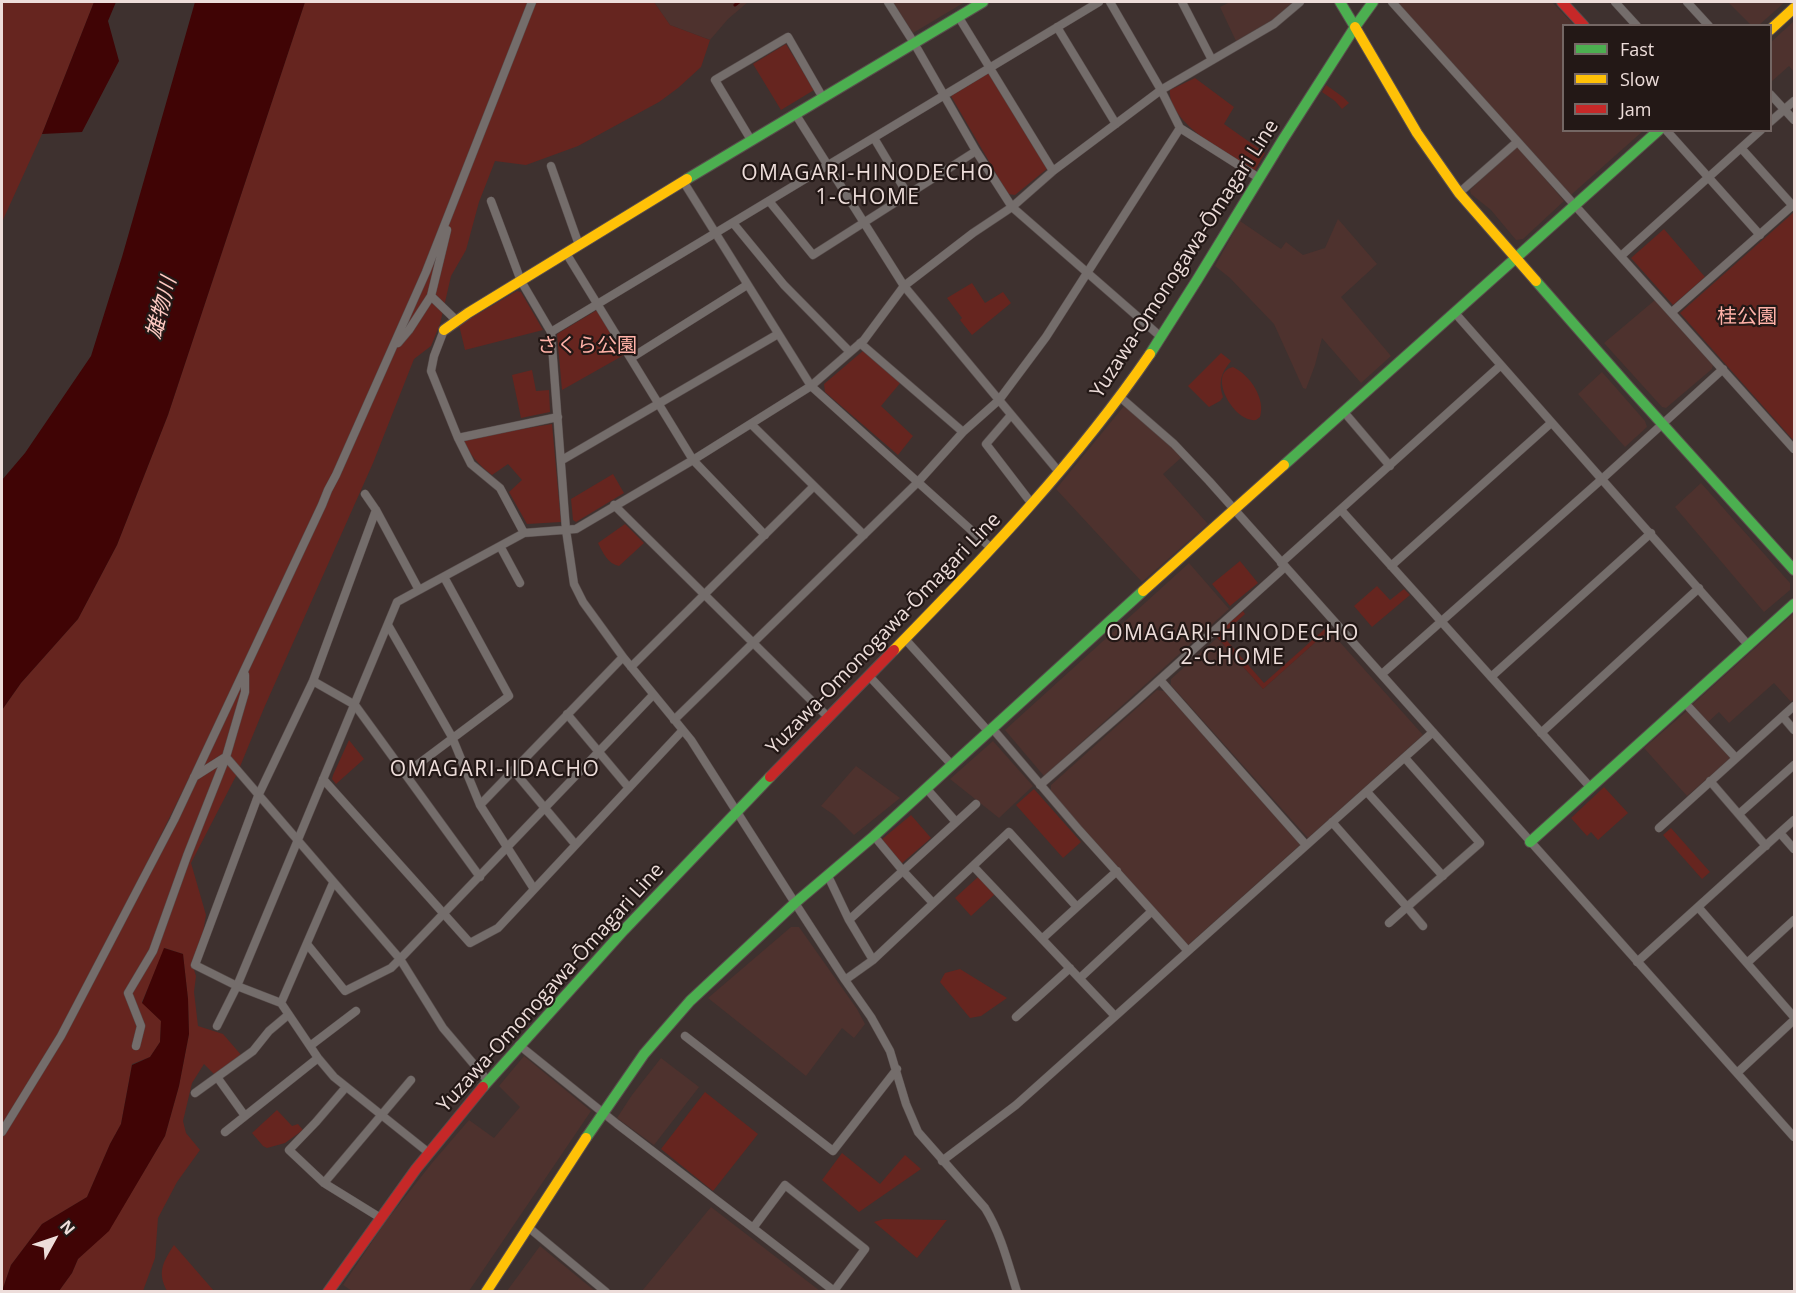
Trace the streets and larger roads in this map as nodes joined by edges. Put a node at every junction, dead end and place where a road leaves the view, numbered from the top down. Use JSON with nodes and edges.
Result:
{"nodes":[{"id":1,"x":532,"y":2,"type":"edge"},
{"id":2,"x":888,"y":2,"type":"edge"},
{"id":3,"x":982,"y":2,"type":"edge"},
{"id":4,"x":1099,"y":2,"type":"edge"},
{"id":5,"x":1110,"y":2,"type":"edge"},
{"id":6,"x":1182,"y":2,"type":"edge"},
{"id":7,"x":1300,"y":2,"type":"edge"},
{"id":8,"x":1340,"y":2,"type":"edge"},
{"id":9,"x":1373,"y":2,"type":"edge"},
{"id":10,"x":1392,"y":2,"type":"edge"},
{"id":11,"x":1562,"y":2,"type":"edge"},
{"id":12,"x":1615,"y":2,"type":"edge"},
{"id":13,"x":1687,"y":2,"type":"edge"},
{"id":14,"x":1794,"y":8,"type":"edge"},
{"id":15,"x":958,"y":16,"type":"junction"},
{"id":16,"x":1582,"y":24,"type":"edge"},
{"id":17,"x":1635,"y":24,"type":"edge"},
{"id":18,"x":1707,"y":24,"type":"edge"},
{"id":19,"x":1057,"y":27,"type":"junction"},
{"id":20,"x":1355,"y":27,"type":"junction"},
{"id":21,"x":1772,"y":28,"type":"edge"},
{"id":22,"x":914,"y":43,"type":"junction"},
{"id":23,"x":1212,"y":60,"type":"junction"},
{"id":24,"x":990,"y":68,"type":"junction"},
{"id":25,"x":1161,"y":90,"type":"junction"},
{"id":26,"x":944,"y":96,"type":"junction"},
{"id":27,"x":1772,"y":96,"type":"edge"},
{"id":28,"x":823,"y":98,"type":"junction"},
{"id":29,"x":1794,"y":101,"type":"edge"},
{"id":30,"x":1785,"y":110,"type":"junction"},
{"id":31,"x":796,"y":115,"type":"junction"},
{"id":32,"x":1772,"y":120,"type":"edge"},
{"id":33,"x":1794,"y":120,"type":"edge"},
{"id":34,"x":1116,"y":124,"type":"junction"},
{"id":35,"x":1180,"y":128,"type":"junction"},
{"id":36,"x":1657,"y":132,"type":"edge"},
{"id":37,"x":1668,"y":132,"type":"edge"},
{"id":38,"x":1759,"y":132,"type":"edge"},
{"id":39,"x":874,"y":138,"type":"junction"},
{"id":40,"x":751,"y":140,"type":"junction"},
{"id":41,"x":1517,"y":142,"type":"junction"},
{"id":42,"x":1741,"y":148,"type":"junction"},
{"id":43,"x":976,"y":151,"type":"junction"},
{"id":44,"x":551,"y":166,"type":"dead end"},
{"id":45,"x":828,"y":166,"type":"junction"},
{"id":46,"x":1053,"y":171,"type":"junction"},
{"id":47,"x":1707,"y":177,"type":"junction"},
{"id":48,"x":1259,"y":178,"type":"junction"},
{"id":49,"x":683,"y":181,"type":"junction"},
{"id":50,"x":1459,"y":193,"type":"junction"},
{"id":51,"x":908,"y":195,"type":"junction"},
{"id":52,"x":492,"y":201,"type":"dead end"},
{"id":53,"x":769,"y":201,"type":"junction"},
{"id":54,"x":1574,"y":205,"type":"junction"},
{"id":55,"x":1794,"y":206,"type":"edge"},
{"id":56,"x":1012,"y":207,"type":"junction"},
{"id":57,"x":448,"y":216,"type":"junction"},
{"id":58,"x":733,"y":223,"type":"junction"},
{"id":59,"x":865,"y":223,"type":"junction"},
{"id":60,"x":715,"y":234,"type":"junction"},
{"id":61,"x":1760,"y":234,"type":"junction"},
{"id":62,"x":579,"y":245,"type":"junction"},
{"id":63,"x":566,"y":253,"type":"junction"},
{"id":64,"x":1621,"y":256,"type":"junction"},
{"id":65,"x":1515,"y":258,"type":"junction"},
{"id":66,"x":1089,"y":273,"type":"junction"},
{"id":67,"x":520,"y":281,"type":"junction"},
{"id":68,"x":747,"y":285,"type":"junction"},
{"id":69,"x":904,"y":286,"type":"junction"},
{"id":70,"x":431,"y":296,"type":"junction"},
{"id":71,"x":598,"y":304,"type":"junction"},
{"id":72,"x":1672,"y":312,"type":"junction"},
{"id":73,"x":1455,"y":313,"type":"junction"},
{"id":74,"x":457,"y":321,"type":"junction"},
{"id":75,"x":444,"y":330,"type":"joint"},
{"id":76,"x":551,"y":332,"type":"junction"},
{"id":77,"x":778,"y":334,"type":"junction"},
{"id":78,"x":1161,"y":337,"type":"junction"},
{"id":79,"x":860,"y":343,"type":"junction"},
{"id":80,"x":394,"y":346,"type":"junction"},
{"id":81,"x":850,"y":352,"type":"junction"},
{"id":82,"x":631,"y":358,"type":"junction"},
{"id":83,"x":1501,"y":365,"type":"junction"},
{"id":84,"x":1724,"y":369,"type":"junction"},
{"id":85,"x":811,"y":386,"type":"junction"},
{"id":86,"x":1120,"y":397,"type":"junction"},
{"id":87,"x":999,"y":400,"type":"junction"},
{"id":88,"x":659,"y":404,"type":"junction"},
{"id":89,"x":1344,"y":412,"type":"junction"},
{"id":90,"x":1011,"y":415,"type":"junction"},
{"id":91,"x":558,"y":417,"type":"junction"},
{"id":92,"x":1551,"y":423,"type":"junction"},
{"id":93,"x":751,"y":424,"type":"junction"},
{"id":94,"x":1663,"y":425,"type":"junction"},
{"id":95,"x":963,"y":432,"type":"junction"},
{"id":96,"x":458,"y":438,"type":"junction"},
{"id":97,"x":1794,"y":449,"type":"edge"},
{"id":98,"x":562,"y":460,"type":"junction"},
{"id":99,"x":693,"y":460,"type":"junction"},
{"id":100,"x":1390,"y":466,"type":"junction"},
{"id":101,"x":1059,"y":472,"type":"junction"},
{"id":102,"x":1602,"y":479,"type":"junction"},
{"id":103,"x":918,"y":482,"type":"junction"},
{"id":104,"x":814,"y":486,"type":"junction"},
{"id":105,"x":365,"y":494,"type":"dead end"},
{"id":106,"x":1032,"y":504,"type":"junction"},
{"id":107,"x":614,"y":505,"type":"junction"},
{"id":108,"x":1234,"y":509,"type":"junction"},
{"id":109,"x":376,"y":510,"type":"junction"},
{"id":110,"x":1341,"y":510,"type":"junction"},
{"id":111,"x":566,"y":530,"type":"junction"},
{"id":112,"x":524,"y":533,"type":"junction"},
{"id":113,"x":1651,"y":533,"type":"junction"},
{"id":114,"x":765,"y":535,"type":"junction"},
{"id":115,"x":864,"y":535,"type":"junction"},
{"id":116,"x":500,"y":546,"type":"junction"},
{"id":117,"x":991,"y":548,"type":"junction"},
{"id":118,"x":1283,"y":565,"type":"junction"},
{"id":119,"x":1391,"y":566,"type":"junction"},
{"id":120,"x":1794,"y":570,"type":"edge"},
{"id":121,"x":444,"y":577,"type":"junction"},
{"id":122,"x":520,"y":583,"type":"dead end"},
{"id":123,"x":1699,"y":588,"type":"junction"},
{"id":124,"x":419,"y":590,"type":"junction"},
{"id":125,"x":704,"y":594,"type":"junction"},
{"id":126,"x":1794,"y":604,"type":"edge"},
{"id":127,"x":1442,"y":621,"type":"junction"},
{"id":128,"x":388,"y":625,"type":"junction"},
{"id":129,"x":905,"y":639,"type":"junction"},
{"id":130,"x":754,"y":644,"type":"junction"},
{"id":131,"x":1749,"y":646,"type":"junction"},
{"id":132,"x":623,"y":657,"type":"junction"},
{"id":133,"x":631,"y":667,"type":"junction"},
{"id":134,"x":244,"y":671,"type":"junction"},
{"id":135,"x":1382,"y":674,"type":"junction"},
{"id":136,"x":869,"y":676,"type":"junction"},
{"id":137,"x":1491,"y":677,"type":"junction"},
{"id":138,"x":1160,"y":680,"type":"junction"},
{"id":139,"x":313,"y":681,"type":"junction"},
{"id":140,"x":653,"y":695,"type":"junction"},
{"id":141,"x":1685,"y":703,"type":"junction"},
{"id":142,"x":355,"y":705,"type":"junction"},
{"id":143,"x":1794,"y":706,"type":"edge"},
{"id":144,"x":567,"y":714,"type":"junction"},
{"id":145,"x":828,"y":717,"type":"junction"},
{"id":146,"x":1783,"y":717,"type":"junction"},
{"id":147,"x":674,"y":720,"type":"junction"},
{"id":148,"x":990,"y":730,"type":"junction"},
{"id":149,"x":1794,"y":730,"type":"edge"},
{"id":150,"x":682,"y":731,"type":"junction"},
{"id":151,"x":1433,"y":732,"type":"junction"},
{"id":152,"x":1541,"y":733,"type":"junction"},
{"id":153,"x":452,"y":737,"type":"junction"},
{"id":154,"x":599,"y":752,"type":"junction"},
{"id":155,"x":226,"y":757,"type":"junction"},
{"id":156,"x":1405,"y":758,"type":"junction"},
{"id":157,"x":1736,"y":758,"type":"junction"},
{"id":158,"x":952,"y":765,"type":"junction"},
{"id":159,"x":1794,"y":765,"type":"edge"},
{"id":160,"x":513,"y":770,"type":"junction"},
{"id":161,"x":405,"y":774,"type":"junction"},
{"id":162,"x":194,"y":778,"type":"junction"},
{"id":163,"x":323,"y":779,"type":"junction"},
{"id":164,"x":1710,"y":781,"type":"junction"},
{"id":165,"x":1040,"y":785,"type":"junction"},
{"id":166,"x":629,"y":788,"type":"junction"},
{"id":167,"x":926,"y":788,"type":"junction"},
{"id":168,"x":1590,"y":788,"type":"junction"},
{"id":169,"x":1367,"y":792,"type":"junction"},
{"id":170,"x":258,"y":795,"type":"junction"},
{"id":171,"x":976,"y":804,"type":"dead end"},
{"id":172,"x":480,"y":805,"type":"junction"},
{"id":173,"x":544,"y":808,"type":"junction"},
{"id":174,"x":738,"y":812,"type":"junction"},
{"id":175,"x":1739,"y":814,"type":"junction"},
{"id":176,"x":1794,"y":820,"type":"edge"},
{"id":177,"x":956,"y":822,"type":"junction"},
{"id":178,"x":1332,"y":822,"type":"junction"},
{"id":179,"x":1659,"y":828,"type":"dead end"},
{"id":180,"x":1780,"y":833,"type":"junction"},
{"id":181,"x":874,"y":836,"type":"junction"},
{"id":182,"x":298,"y":841,"type":"junction"},
{"id":183,"x":1530,"y":842,"type":"junction"},
{"id":184,"x":575,"y":844,"type":"junction"},
{"id":185,"x":1306,"y":845,"type":"junction"},
{"id":186,"x":1766,"y":846,"type":"junction"},
{"id":187,"x":508,"y":847,"type":"junction"},
{"id":188,"x":1794,"y":849,"type":"edge"},
{"id":189,"x":973,"y":866,"type":"junction"},
{"id":190,"x":903,"y":871,"type":"junction"},
{"id":191,"x":1116,"y":871,"type":"junction"},
{"id":192,"x":828,"y":876,"type":"junction"},
{"id":193,"x":1443,"y":876,"type":"junction"},
{"id":194,"x":480,"y":877,"type":"junction"},
{"id":195,"x":333,"y":883,"type":"junction"},
{"id":196,"x":534,"y":889,"type":"junction"},
{"id":197,"x":795,"y":903,"type":"junction"},
{"id":198,"x":933,"y":903,"type":"junction"},
{"id":199,"x":1077,"y":907,"type":"junction"},
{"id":200,"x":1407,"y":907,"type":"junction"},
{"id":201,"x":1698,"y":907,"type":"junction"},
{"id":202,"x":1152,"y":911,"type":"junction"},
{"id":203,"x":444,"y":915,"type":"junction"},
{"id":204,"x":849,"y":920,"type":"junction"},
{"id":205,"x":1794,"y":920,"type":"edge"},
{"id":206,"x":1389,"y":923,"type":"dead end"},
{"id":207,"x":1423,"y":926,"type":"dead end"},
{"id":208,"x":1043,"y":939,"type":"junction"},
{"id":209,"x":307,"y":944,"type":"junction"},
{"id":210,"x":1188,"y":950,"type":"junction"},
{"id":211,"x":400,"y":959,"type":"junction"},
{"id":212,"x":873,"y":960,"type":"junction"},
{"id":213,"x":1637,"y":962,"type":"junction"},
{"id":214,"x":1747,"y":963,"type":"junction"},
{"id":215,"x":1070,"y":968,"type":"junction"},
{"id":216,"x":1080,"y":978,"type":"junction"},
{"id":217,"x":845,"y":980,"type":"junction"},
{"id":218,"x":237,"y":986,"type":"junction"},
{"id":219,"x":281,"y":1003,"type":"junction"},
{"id":220,"x":357,"y":1011,"type":"dead end"},
{"id":221,"x":288,"y":1015,"type":"junction"},
{"id":222,"x":1115,"y":1016,"type":"junction"},
{"id":223,"x":1016,"y":1017,"type":"dead end"},
{"id":224,"x":1794,"y":1018,"type":"edge"},
{"id":225,"x":217,"y":1026,"type":"dead end"},
{"id":226,"x":685,"y":1036,"type":"dead end"},
{"id":227,"x":519,"y":1045,"type":"junction"},
{"id":228,"x":136,"y":1046,"type":"dead end"},
{"id":229,"x":310,"y":1046,"type":"junction"},
{"id":230,"x":318,"y":1058,"type":"junction"},
{"id":231,"x":897,"y":1069,"type":"junction"},
{"id":232,"x":1737,"y":1073,"type":"junction"},
{"id":233,"x":217,"y":1077,"type":"junction"},
{"id":234,"x":411,"y":1080,"type":"dead end"},
{"id":235,"x":488,"y":1081,"type":"junction"},
{"id":236,"x":346,"y":1087,"type":"junction"},
{"id":237,"x":195,"y":1093,"type":"dead end"},
{"id":238,"x":603,"y":1112,"type":"junction"},
{"id":239,"x":382,"y":1115,"type":"junction"},
{"id":240,"x":245,"y":1116,"type":"junction"},
{"id":241,"x":2,"y":1132,"type":"edge"},
{"id":242,"x":225,"y":1132,"type":"dead end"},
{"id":243,"x":1794,"y":1137,"type":"edge"},
{"id":244,"x":429,"y":1153,"type":"junction"},
{"id":245,"x":942,"y":1161,"type":"junction"},
{"id":246,"x":324,"y":1182,"type":"junction"},
{"id":247,"x":379,"y":1217,"type":"junction"},
{"id":248,"x":528,"y":1227,"type":"junction"},
{"id":249,"x":753,"y":1228,"type":"junction"},
{"id":250,"x":328,"y":1292,"type":"edge"},
{"id":251,"x":486,"y":1292,"type":"edge"},
{"id":252,"x":606,"y":1292,"type":"edge"},
{"id":253,"x":1017,"y":1292,"type":"edge"}],
"edges":[{"from":1,"to":57,"type":"street"},
{"from":2,"to":22,"type":"street"},
{"from":3,"to":15,"type":"street"},
{"from":4,"to":19,"type":"street"},
{"from":5,"to":25,"type":"street"},
{"from":6,"to":23,"type":"street"},
{"from":7,"to":23,"type":"street"},
{"from":8,"to":20,"type":"street"},
{"from":9,"to":20,"type":"street","name":"Yuzawa-Omonogawa-Ōmagari Line"},
{"from":10,"to":41,"type":"street"},
{"from":11,"to":16,"type":"street"},
{"from":12,"to":17,"type":"street"},
{"from":13,"to":18,"type":"street"},
{"from":14,"to":21,"type":"street"},
{"from":15,"to":22,"type":"street"},
{"from":15,"to":24,"type":"street"},
{"from":19,"to":24,"type":"street"},
{"from":19,"to":34,"type":"street"},
{"from":20,"to":48,"type":"street","name":"Yuzawa-Omonogawa-Ōmagari Line"},
{"from":20,"to":50,"type":"street"},
{"from":22,"to":26,"type":"street"},
{"from":22,"to":28,"type":"street"},
{"from":23,"to":25,"type":"street"},
{"from":24,"to":26,"type":"street"},
{"from":24,"to":46,"type":"street"},
{"from":25,"to":34,"type":"street"},
{"from":25,"to":35,"type":"street"},
{"from":26,"to":39,"type":"street"},
{"from":26,"to":43,"type":"street"},
{"from":27,"to":30,"type":"street"},
{"from":28,"to":31,"type":"street"},
{"from":28,"to":40,"type":"street"},
{"from":29,"to":30,"type":"street"},
{"from":30,"to":32,"type":"street"},
{"from":30,"to":33,"type":"street"},
{"from":31,"to":40,"type":"street"},
{"from":31,"to":45,"type":"street"},
{"from":34,"to":46,"type":"street"},
{"from":35,"to":48,"type":"street"},
{"from":35,"to":66,"type":"street"},
{"from":36,"to":54,"type":"street"},
{"from":37,"to":47,"type":"street"},
{"from":38,"to":42,"type":"street"},
{"from":39,"to":45,"type":"street"},
{"from":39,"to":51,"type":"street"},
{"from":40,"to":49,"type":"street"},
{"from":41,"to":50,"type":"street"},
{"from":41,"to":54,"type":"street"},
{"from":42,"to":47,"type":"street"},
{"from":42,"to":55,"type":"street"},
{"from":43,"to":51,"type":"street"},
{"from":43,"to":56,"type":"street"},
{"from":44,"to":62,"type":"street"},
{"from":45,"to":53,"type":"street"},
{"from":45,"to":59,"type":"street"},
{"from":46,"to":56,"type":"street"},
{"from":47,"to":61,"type":"street"},
{"from":47,"to":64,"type":"street"},
{"from":48,"to":78,"type":"street","name":"Yuzawa-Omonogawa-Ōmagari Line"},
{"from":49,"to":60,"type":"street"},
{"from":49,"to":62,"type":"street"},
{"from":50,"to":65,"type":"street"},
{"from":51,"to":59,"type":"street"},
{"from":52,"to":67,"type":"street"},
{"from":53,"to":58,"type":"street"},
{"from":53,"to":59,"type":"street"},
{"from":54,"to":64,"type":"street"},
{"from":54,"to":65,"type":"street"},
{"from":55,"to":61,"type":"street"},
{"from":56,"to":66,"type":"street"},
{"from":56,"to":69,"type":"street"},
{"from":57,"to":70,"type":"street"},
{"from":57,"to":80,"type":"street"},
{"from":58,"to":60,"type":"street"},
{"from":58,"to":81,"type":"street"},
{"from":59,"to":69,"type":"street"},
{"from":60,"to":68,"type":"street"},
{"from":60,"to":71,"type":"street"},
{"from":61,"to":72,"type":"street"},
{"from":62,"to":63,"type":"street"},
{"from":63,"to":67,"type":"street"},
{"from":63,"to":71,"type":"street"},
{"from":64,"to":72,"type":"street"},
{"from":65,"to":73,"type":"street"},
{"from":65,"to":94,"type":"street"},
{"from":66,"to":78,"type":"street"},
{"from":66,"to":87,"type":"street"},
{"from":67,"to":74,"type":"street"},
{"from":67,"to":76,"type":"street"},
{"from":68,"to":77,"type":"street"},
{"from":68,"to":82,"type":"street"},
{"from":69,"to":79,"type":"street"},
{"from":69,"to":87,"type":"street"},
{"from":70,"to":74,"type":"street"},
{"from":70,"to":80,"type":"street"},
{"from":71,"to":76,"type":"street"},
{"from":71,"to":82,"type":"street"},
{"from":72,"to":84,"type":"street"},
{"from":73,"to":83,"type":"street"},
{"from":73,"to":89,"type":"street"},
{"from":74,"to":75,"type":"street"},
{"from":75,"to":96,"type":"street"},
{"from":76,"to":91,"type":"street"},
{"from":77,"to":85,"type":"street"},
{"from":77,"to":88,"type":"street"},
{"from":78,"to":86,"type":"street","name":"Yuzawa-Omonogawa-Ōmagari Line"},
{"from":79,"to":81,"type":"street"},
{"from":79,"to":95,"type":"street"},
{"from":80,"to":134,"type":"street"},
{"from":81,"to":85,"type":"street"},
{"from":82,"to":88,"type":"street"},
{"from":83,"to":92,"type":"street"},
{"from":83,"to":100,"type":"street"},
{"from":84,"to":94,"type":"street"},
{"from":84,"to":97,"type":"street"},
{"from":85,"to":93,"type":"street"},
{"from":85,"to":103,"type":"street"},
{"from":86,"to":101,"type":"street","name":"Yuzawa-Omonogawa-Ōmagari Line"},
{"from":86,"to":108,"type":"street"},
{"from":87,"to":90,"type":"street"},
{"from":87,"to":95,"type":"street"},
{"from":88,"to":98,"type":"street"},
{"from":88,"to":99,"type":"street"},
{"from":89,"to":100,"type":"street"},
{"from":89,"to":108,"type":"street"},
{"from":90,"to":101,"type":"street"},
{"from":90,"to":106,"type":"street"},
{"from":91,"to":96,"type":"street"},
{"from":91,"to":98,"type":"street"},
{"from":92,"to":102,"type":"street"},
{"from":92,"to":119,"type":"street"},
{"from":93,"to":99,"type":"street"},
{"from":93,"to":104,"type":"street"},
{"from":94,"to":102,"type":"street"},
{"from":94,"to":120,"type":"street"},
{"from":95,"to":103,"type":"street"},
{"from":96,"to":112,"type":"street"},
{"from":98,"to":111,"type":"street"},
{"from":99,"to":107,"type":"street"},
{"from":99,"to":114,"type":"street"},
{"from":100,"to":110,"type":"street"},
{"from":101,"to":106,"type":"street","name":"Yuzawa-Omonogawa-Ōmagari Line"},
{"from":102,"to":113,"type":"street"},
{"from":102,"to":127,"type":"street"},
{"from":103,"to":115,"type":"street"},
{"from":103,"to":117,"type":"street"},
{"from":104,"to":114,"type":"street"},
{"from":104,"to":115,"type":"street"},
{"from":105,"to":109,"type":"street"},
{"from":106,"to":117,"type":"street","name":"Yuzawa-Omonogawa-Ōmagari Line"},
{"from":107,"to":111,"type":"street"},
{"from":107,"to":125,"type":"street"},
{"from":108,"to":118,"type":"street"},
{"from":108,"to":148,"type":"street"},
{"from":109,"to":124,"type":"street"},
{"from":109,"to":139,"type":"street"},
{"from":110,"to":118,"type":"street"},
{"from":110,"to":119,"type":"street"},
{"from":111,"to":112,"type":"street"},
{"from":111,"to":132,"type":"street"},
{"from":112,"to":116,"type":"street"},
{"from":113,"to":123,"type":"street"},
{"from":113,"to":137,"type":"street"},
{"from":114,"to":125,"type":"street"},
{"from":115,"to":130,"type":"street"},
{"from":116,"to":121,"type":"street"},
{"from":116,"to":122,"type":"street"},
{"from":117,"to":129,"type":"street","name":"Yuzawa-Omonogawa-Ōmagari Line"},
{"from":118,"to":135,"type":"street"},
{"from":118,"to":138,"type":"street"},
{"from":119,"to":127,"type":"street"},
{"from":121,"to":124,"type":"street"},
{"from":121,"to":153,"type":"street"},
{"from":123,"to":131,"type":"street"},
{"from":123,"to":152,"type":"street"},
{"from":124,"to":128,"type":"street"},
{"from":125,"to":130,"type":"street"},
{"from":125,"to":133,"type":"street"},
{"from":126,"to":131,"type":"street"},
{"from":127,"to":135,"type":"street"},
{"from":127,"to":137,"type":"street"},
{"from":128,"to":142,"type":"street"},
{"from":128,"to":153,"type":"street"},
{"from":129,"to":136,"type":"street","name":"Yuzawa-Omonogawa-Ōmagari Line"},
{"from":129,"to":148,"type":"street"},
{"from":130,"to":145,"type":"street"},
{"from":130,"to":147,"type":"street"},
{"from":131,"to":141,"type":"street"},
{"from":132,"to":133,"type":"street"},
{"from":132,"to":144,"type":"street"},
{"from":133,"to":140,"type":"street"},
{"from":134,"to":155,"type":"street"},
{"from":134,"to":162,"type":"street"},
{"from":135,"to":151,"type":"street"},
{"from":136,"to":145,"type":"street","name":"Yuzawa-Omonogawa-Ōmagari Line"},
{"from":136,"to":158,"type":"street"},
{"from":137,"to":152,"type":"street"},
{"from":138,"to":165,"type":"street"},
{"from":138,"to":185,"type":"street"},
{"from":139,"to":142,"type":"street"},
{"from":139,"to":170,"type":"street"},
{"from":140,"to":147,"type":"street"},
{"from":140,"to":154,"type":"street"},
{"from":141,"to":157,"type":"street"},
{"from":141,"to":168,"type":"street"},
{"from":142,"to":161,"type":"street"},
{"from":142,"to":163,"type":"street"},
{"from":143,"to":146,"type":"street"},
{"from":144,"to":154,"type":"street"},
{"from":144,"to":160,"type":"street"},
{"from":145,"to":174,"type":"street","name":"Yuzawa-Omonogawa-Ōmagari Line"},
{"from":146,"to":149,"type":"street"},
{"from":146,"to":157,"type":"street"},
{"from":147,"to":150,"type":"street"},
{"from":148,"to":158,"type":"street"},
{"from":148,"to":165,"type":"street"},
{"from":150,"to":166,"type":"street"},
{"from":150,"to":174,"type":"street"},
{"from":151,"to":156,"type":"street"},
{"from":151,"to":183,"type":"street"},
{"from":152,"to":168,"type":"street"},
{"from":153,"to":161,"type":"street"},
{"from":153,"to":172,"type":"street"},
{"from":154,"to":166,"type":"street"},
{"from":154,"to":173,"type":"street"},
{"from":155,"to":162,"type":"street"},
{"from":155,"to":170,"type":"street"},
{"from":155,"to":228,"type":"street"},
{"from":156,"to":169,"type":"street"},
{"from":156,"to":193,"type":"street"},
{"from":157,"to":164,"type":"street"},
{"from":158,"to":167,"type":"street"},
{"from":159,"to":175,"type":"street"},
{"from":160,"to":172,"type":"street"},
{"from":160,"to":173,"type":"street"},
{"from":161,"to":194,"type":"street"},
{"from":162,"to":241,"type":"street"},
{"from":163,"to":182,"type":"street"},
{"from":163,"to":203,"type":"street"},
{"from":164,"to":175,"type":"street"},
{"from":164,"to":179,"type":"street"},
{"from":165,"to":191,"type":"street"},
{"from":166,"to":184,"type":"street"},
{"from":167,"to":177,"type":"street"},
{"from":167,"to":181,"type":"street"},
{"from":168,"to":183,"type":"street"},
{"from":169,"to":178,"type":"street"},
{"from":169,"to":193,"type":"street"},
{"from":170,"to":182,"type":"street"},
{"from":170,"to":218,"type":"street"},
{"from":171,"to":177,"type":"street"},
{"from":172,"to":187,"type":"street"},
{"from":173,"to":184,"type":"street"},
{"from":173,"to":187,"type":"street"},
{"from":174,"to":197,"type":"street"},
{"from":174,"to":227,"type":"street","name":"Yuzawa-Omonogawa-Ōmagari Line"},
{"from":175,"to":186,"type":"street"},
{"from":176,"to":180,"type":"street"},
{"from":177,"to":190,"type":"street"},
{"from":178,"to":185,"type":"street"},
{"from":178,"to":200,"type":"street"},
{"from":180,"to":186,"type":"street"},
{"from":180,"to":188,"type":"street"},
{"from":181,"to":190,"type":"street"},
{"from":181,"to":192,"type":"street"},
{"from":182,"to":195,"type":"street"},
{"from":182,"to":218,"type":"street"},
{"from":183,"to":213,"type":"street"},
{"from":184,"to":196,"type":"street"},
{"from":185,"to":210,"type":"street"},
{"from":186,"to":201,"type":"street"},
{"from":187,"to":194,"type":"street"},
{"from":187,"to":196,"type":"street"},
{"from":189,"to":198,"type":"street"},
{"from":189,"to":199,"type":"street"},
{"from":189,"to":208,"type":"street"},
{"from":190,"to":198,"type":"street"},
{"from":190,"to":204,"type":"street"},
{"from":191,"to":199,"type":"street"},
{"from":191,"to":202,"type":"street"},
{"from":192,"to":197,"type":"street"},
{"from":192,"to":204,"type":"street"},
{"from":193,"to":200,"type":"street"},
{"from":194,"to":203,"type":"street"},
{"from":195,"to":209,"type":"street"},
{"from":195,"to":211,"type":"street"},
{"from":196,"to":203,"type":"street"},
{"from":197,"to":217,"type":"street"},
{"from":197,"to":238,"type":"street"},
{"from":198,"to":212,"type":"street"},
{"from":199,"to":208,"type":"street"},
{"from":200,"to":206,"type":"street"},
{"from":200,"to":207,"type":"street"},
{"from":201,"to":213,"type":"street"},
{"from":201,"to":214,"type":"street"},
{"from":202,"to":210,"type":"street"},
{"from":202,"to":216,"type":"street"},
{"from":203,"to":211,"type":"street"},
{"from":204,"to":212,"type":"street"},
{"from":205,"to":214,"type":"street"},
{"from":208,"to":215,"type":"street"},
{"from":209,"to":211,"type":"street"},
{"from":209,"to":219,"type":"street"},
{"from":210,"to":222,"type":"street"},
{"from":211,"to":235,"type":"street"},
{"from":212,"to":217,"type":"street"},
{"from":213,"to":232,"type":"street"},
{"from":214,"to":224,"type":"street"},
{"from":215,"to":216,"type":"street"},
{"from":215,"to":223,"type":"street"},
{"from":216,"to":222,"type":"street"},
{"from":217,"to":231,"type":"street"},
{"from":218,"to":219,"type":"street"},
{"from":218,"to":225,"type":"street"},
{"from":219,"to":221,"type":"street"},
{"from":220,"to":229,"type":"street"},
{"from":221,"to":229,"type":"street"},
{"from":221,"to":233,"type":"street"},
{"from":222,"to":245,"type":"street"},
{"from":224,"to":232,"type":"street"},
{"from":226,"to":231,"type":"street"},
{"from":227,"to":235,"type":"street","name":"Yuzawa-Omonogawa-Ōmagari Line"},
{"from":227,"to":238,"type":"street"},
{"from":229,"to":230,"type":"street"},
{"from":230,"to":236,"type":"street"},
{"from":230,"to":240,"type":"street"},
{"from":231,"to":245,"type":"street"},
{"from":232,"to":243,"type":"street"},
{"from":233,"to":237,"type":"street"},
{"from":233,"to":240,"type":"street"},
{"from":234,"to":239,"type":"street"},
{"from":235,"to":244,"type":"street","name":"Yuzawa-Omonogawa-Ōmagari Line"},
{"from":236,"to":239,"type":"street"},
{"from":236,"to":246,"type":"street"},
{"from":238,"to":248,"type":"street"},
{"from":238,"to":249,"type":"street"},
{"from":239,"to":244,"type":"street"},
{"from":239,"to":246,"type":"street"},
{"from":240,"to":242,"type":"street"},
{"from":244,"to":247,"type":"street","name":"Yuzawa-Omonogawa-Ōmagari Line"},
{"from":245,"to":253,"type":"street"},
{"from":246,"to":247,"type":"street"},
{"from":247,"to":250,"type":"street","name":"Yuzawa-Omonogawa-Ōmagari Line"},
{"from":248,"to":251,"type":"street"},
{"from":248,"to":252,"type":"street"},
{"from":249,"to":249,"type":"street"}]}
